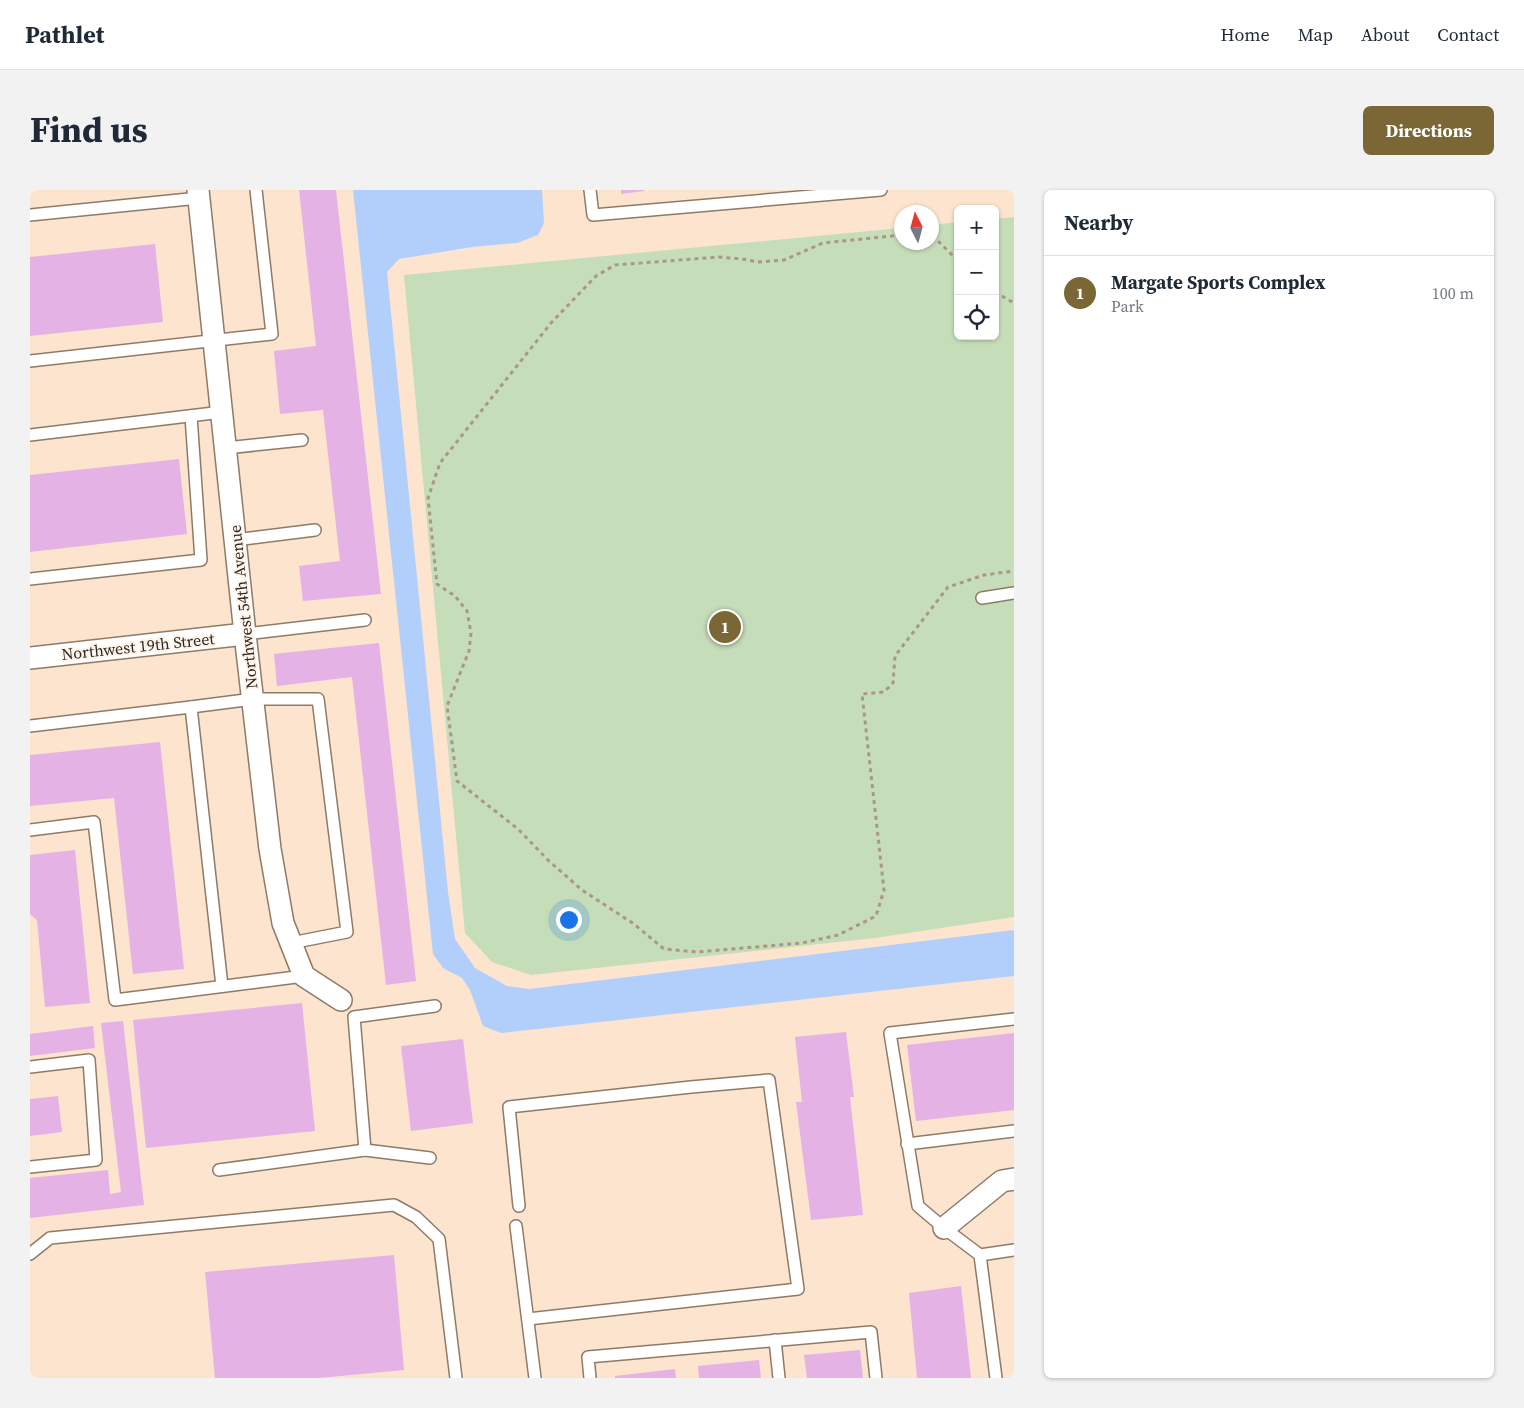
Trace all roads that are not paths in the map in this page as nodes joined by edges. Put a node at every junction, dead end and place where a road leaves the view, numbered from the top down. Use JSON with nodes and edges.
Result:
{"nodes":[{"id":1,"x":256,"y":190,"type":"edge"},
{"id":2,"x":590,"y":190,"type":"edge"},
{"id":3,"x":881,"y":190,"type":"edge"},
{"id":4,"x":199,"y":194,"type":"edge"},
{"id":5,"x":30,"y":215,"type":"edge"},
{"id":6,"x":214,"y":341,"type":"junction"},
{"id":7,"x":30,"y":361,"type":"edge"},
{"id":8,"x":222,"y":412,"type":"junction"},
{"id":9,"x":191,"y":416,"type":"junction"},
{"id":10,"x":30,"y":435,"type":"edge"},
{"id":11,"x":302,"y":440,"type":"dead end"},
{"id":12,"x":226,"y":448,"type":"junction"},
{"id":13,"x":315,"y":530,"type":"dead end"},
{"id":14,"x":235,"y":540,"type":"junction"},
{"id":15,"x":30,"y":580,"type":"edge"},
{"id":16,"x":1014,"y":593,"type":"edge"},
{"id":17,"x":982,"y":598,"type":"dead end"},
{"id":18,"x":366,"y":620,"type":"dead end"},
{"id":19,"x":245,"y":634,"type":"junction"},
{"id":20,"x":30,"y":658,"type":"edge"},
{"id":21,"x":253,"y":699,"type":"junction"},
{"id":22,"x":191,"y":707,"type":"junction"},
{"id":23,"x":30,"y":726,"type":"edge"},
{"id":24,"x":30,"y":830,"type":"edge"},
{"id":25,"x":290,"y":943,"type":"junction"},
{"id":26,"x":304,"y":976,"type":"junction"},
{"id":27,"x":222,"y":986,"type":"junction"},
{"id":28,"x":341,"y":1000,"type":"joint"},
{"id":29,"x":435,"y":1006,"type":"dead end"},
{"id":30,"x":354,"y":1017,"type":"junction"},
{"id":31,"x":1014,"y":1019,"type":"edge"},
{"id":32,"x":30,"y":1067,"type":"edge"},
{"id":33,"x":1014,"y":1130,"type":"edge"},
{"id":34,"x":907,"y":1144,"type":"junction"},
{"id":35,"x":365,"y":1150,"type":"junction"},
{"id":36,"x":430,"y":1158,"type":"dead end"},
{"id":37,"x":30,"y":1167,"type":"edge"},
{"id":38,"x":219,"y":1170,"type":"dead end"},
{"id":39,"x":1014,"y":1179,"type":"edge"},
{"id":40,"x":519,"y":1206,"type":"dead end"},
{"id":41,"x":516,"y":1226,"type":"dead end"},
{"id":42,"x":944,"y":1228,"type":"junction"},
{"id":43,"x":1014,"y":1250,"type":"edge"},
{"id":44,"x":30,"y":1254,"type":"edge"},
{"id":45,"x":980,"y":1255,"type":"junction"},
{"id":46,"x":528,"y":1319,"type":"junction"},
{"id":47,"x":775,"y":1340,"type":"junction"},
{"id":48,"x":456,"y":1378,"type":"edge"},
{"id":49,"x":535,"y":1378,"type":"edge"},
{"id":50,"x":590,"y":1378,"type":"edge"},
{"id":51,"x":780,"y":1378,"type":"edge"},
{"id":52,"x":876,"y":1378,"type":"edge"},
{"id":53,"x":996,"y":1378,"type":"edge"}],
"edges":[{"from":1,"to":6,"type":"lane"},
{"from":2,"to":3,"type":"lane"},
{"from":4,"to":5,"type":"lane"},
{"from":4,"to":6,"type":"street","name":"Northwest 54th Avenue"},
{"from":6,"to":7,"type":"lane"},
{"from":6,"to":8,"type":"street","name":"Northwest 54th Avenue"},
{"from":8,"to":9,"type":"lane"},
{"from":8,"to":12,"type":"street","name":"Northwest 54th Avenue"},
{"from":9,"to":10,"type":"lane"},
{"from":9,"to":15,"type":"lane"},
{"from":11,"to":12,"type":"lane"},
{"from":12,"to":14,"type":"street","name":"Northwest 54th Avenue"},
{"from":13,"to":14,"type":"lane"},
{"from":14,"to":19,"type":"street","name":"Northwest 54th Avenue"},
{"from":16,"to":17,"type":"lane"},
{"from":18,"to":19,"type":"lane"},
{"from":19,"to":20,"type":"street","name":"Northwest 19th Street"},
{"from":19,"to":21,"type":"street","name":"Northwest 54th Avenue"},
{"from":21,"to":22,"type":"lane"},
{"from":21,"to":25,"type":"street","name":"Northwest 54th Avenue"},
{"from":21,"to":25,"type":"lane"},
{"from":22,"to":23,"type":"lane"},
{"from":22,"to":27,"type":"lane"},
{"from":24,"to":27,"type":"lane"},
{"from":25,"to":26,"type":"street","name":"Northwest 54th Avenue"},
{"from":26,"to":27,"type":"lane"},
{"from":26,"to":28,"type":"street"},
{"from":28,"to":30,"type":"lane"},
{"from":29,"to":30,"type":"lane"},
{"from":30,"to":35,"type":"lane"},
{"from":31,"to":34,"type":"lane"},
{"from":32,"to":37,"type":"lane"},
{"from":33,"to":34,"type":"lane"},
{"from":34,"to":42,"type":"lane"},
{"from":35,"to":36,"type":"lane"},
{"from":35,"to":38,"type":"lane"},
{"from":39,"to":42,"type":"street"},
{"from":40,"to":46,"type":"lane"},
{"from":41,"to":46,"type":"lane"},
{"from":42,"to":45,"type":"lane"},
{"from":43,"to":45,"type":"lane"},
{"from":44,"to":48,"type":"lane"},
{"from":45,"to":53,"type":"lane"},
{"from":46,"to":49,"type":"lane"},
{"from":47,"to":50,"type":"lane"},
{"from":47,"to":51,"type":"lane"},
{"from":47,"to":52,"type":"lane"}]}
